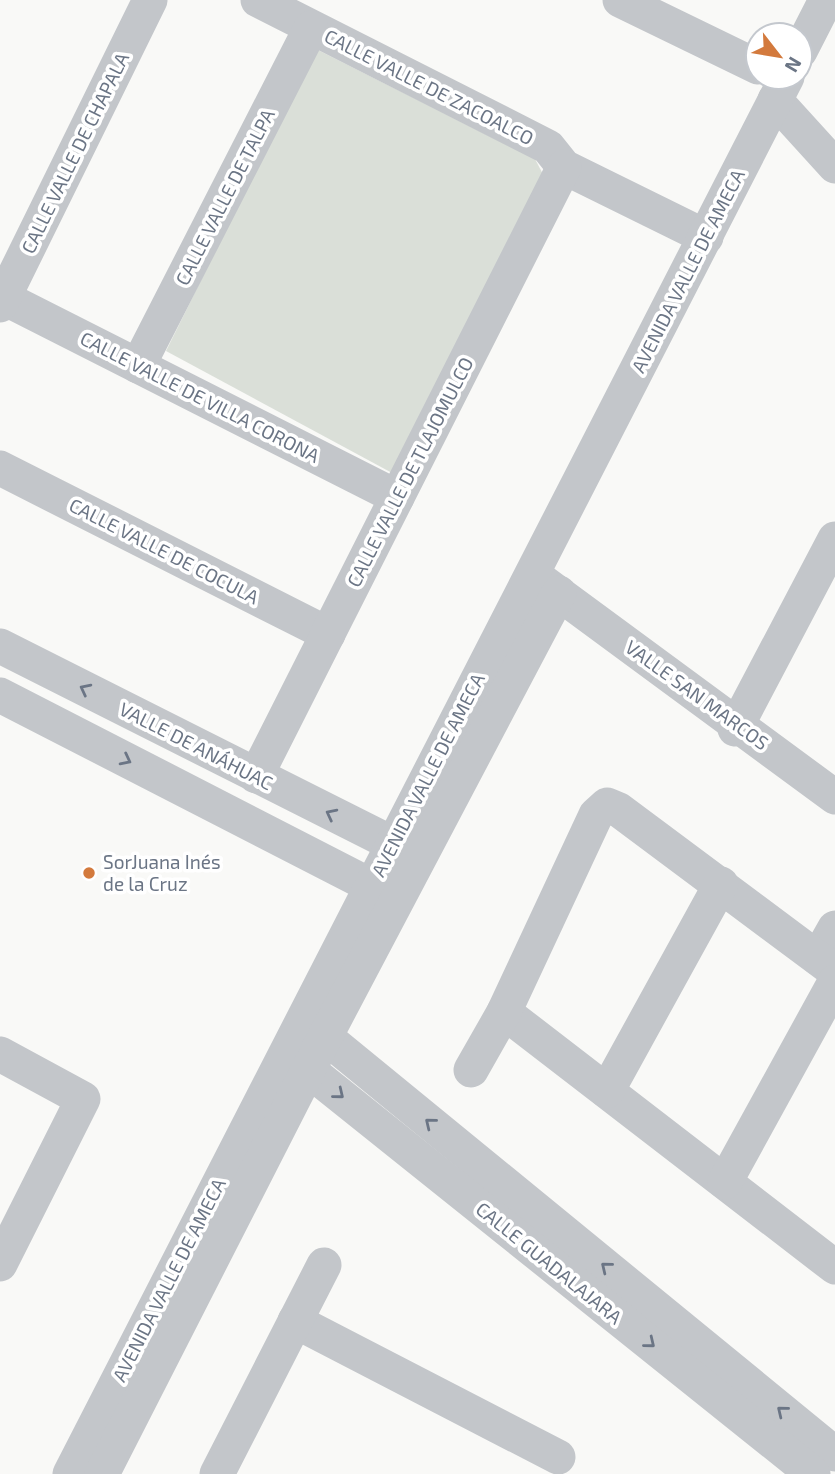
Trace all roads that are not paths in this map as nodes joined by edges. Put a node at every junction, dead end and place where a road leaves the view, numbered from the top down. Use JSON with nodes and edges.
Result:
{"nodes":[{"id":1,"x":150,"y":0,"type":"edge"},
{"id":2,"x":258,"y":0,"type":"edge"},
{"id":3,"x":826,"y":0,"type":"edge"},
{"id":4,"x":642,"y":5,"type":"edge"},
{"id":5,"x":813,"y":21,"type":"edge"},
{"id":6,"x":311,"y":28,"type":"junction"},
{"id":7,"x":744,"y":56,"type":"edge"},
{"id":8,"x":774,"y":91,"type":"edge"},
{"id":9,"x":790,"y":91,"type":"edge"},
{"id":10,"x":835,"y":166,"type":"edge"},
{"id":11,"x":564,"y":167,"type":"junction"},
{"id":12,"x":706,"y":237,"type":"junction"},
{"id":13,"x":2,"y":301,"type":"edge"},
{"id":14,"x":138,"y":366,"type":"junction"},
{"id":15,"x":0,"y":468,"type":"edge"},
{"id":16,"x":397,"y":497,"type":"junction"},
{"id":17,"x":835,"y":539,"type":"edge"},
{"id":18,"x":545,"y":583,"type":"junction"},
{"id":19,"x":328,"y":635,"type":"junction"},
{"id":20,"x":0,"y":646,"type":"edge"},
{"id":21,"x":0,"y":695,"type":"edge"},
{"id":22,"x":736,"y":727,"type":"junction"},
{"id":23,"x":256,"y":776,"type":"junction"},
{"id":24,"x":835,"y":797,"type":"edge"},
{"id":25,"x":406,"y":851,"type":"junction"},
{"id":26,"x":721,"y":884,"type":"junction"},
{"id":27,"x":384,"y":892,"type":"junction"},
{"id":28,"x":835,"y":928,"type":"edge"},
{"id":29,"x":829,"y":971,"type":"edge"},
{"id":30,"x":504,"y":1012,"type":"junction"},
{"id":31,"x":314,"y":1028,"type":"junction"},
{"id":32,"x":0,"y":1054,"type":"edge"},
{"id":33,"x":297,"y":1060,"type":"junction"},
{"id":34,"x":471,"y":1070,"type":"dead end"},
{"id":35,"x":607,"y":1091,"type":"junction"},
{"id":36,"x":725,"y":1182,"type":"junction"},
{"id":37,"x":494,"y":1197,"type":"junction"},
{"id":38,"x":5,"y":1241,"type":"edge"},
{"id":39,"x":324,"y":1265,"type":"dead end"},
{"id":40,"x":835,"y":1266,"type":"edge"},
{"id":41,"x":295,"y":1321,"type":"junction"},
{"id":42,"x":835,"y":1454,"type":"edge"},
{"id":43,"x":558,"y":1457,"type":"dead end"},
{"id":44,"x":223,"y":1472,"type":"edge"},
{"id":45,"x":70,"y":1474,"type":"edge"},
{"id":46,"x":102,"y":1474,"type":"edge"},
{"id":47,"x":813,"y":1474,"type":"edge"}],
"edges":[{"from":1,"to":13,"type":"street","name":"CALLE VALLE DE CHAPALA"},
{"from":2,"to":6,"type":"street","name":"CALLE VALLE DE ZACOALCO"},
{"from":3,"to":5,"type":"street","name":"AVENIDA VALLE DE AMECA"},
{"from":4,"to":7,"type":"street"},
{"from":6,"to":11,"type":"street","name":"CALLE VALLE DE ZACOALCO"},
{"from":6,"to":14,"type":"street","name":"CALLE VALLE DE TALPA"},
{"from":8,"to":12,"type":"street","name":"AVENIDA VALLE DE AMECA"},
{"from":9,"to":10,"type":"street"},
{"from":11,"to":12,"type":"street","name":"CALLE VALLE DE ZACOALCO"},
{"from":11,"to":16,"type":"street","name":"CALLE VALLE DE TLAJOMULCO"},
{"from":12,"to":18,"type":"street","name":"AVENIDA VALLE DE AMECA"},
{"from":13,"to":14,"type":"street","name":"CALLE VALLE DE VILLA CORONA"},
{"from":14,"to":16,"type":"street","name":"CALLE VALLE DE VILLA CORONA"},
{"from":15,"to":19,"type":"street","name":"CALLE VALLE DE COCULA"},
{"from":16,"to":19,"type":"street","name":"CALLE VALLE DE TLAJOMULCO"},
{"from":17,"to":22,"type":"street"},
{"from":18,"to":22,"type":"street","name":"VALLE SAN MARCOS"},
{"from":18,"to":25,"type":"street","name":"AVENIDA VALLE DE AMECA"},
{"from":19,"to":23,"type":"street","name":"CALLE VALLE DE TLAJOMULCO"},
{"from":23,"to":20,"type":"street","name":"VALLE DE ANÁHUAC","one_way":true},
{"from":21,"to":27,"type":"street","one_way":true},
{"from":22,"to":24,"type":"street","name":"VALLE SAN MARCOS"},
{"from":25,"to":23,"type":"street","name":"VALLE DE ANÁHUAC","one_way":true},
{"from":25,"to":27,"type":"street","name":"AVENIDA VALLE DE AMECA"},
{"from":26,"to":29,"type":"street"},
{"from":26,"to":30,"type":"street"},
{"from":26,"to":35,"type":"street"},
{"from":27,"to":31,"type":"street","name":"AVENIDA VALLE DE AMECA"},
{"from":28,"to":29,"type":"street"},
{"from":29,"to":36,"type":"street"},
{"from":30,"to":34,"type":"street"},
{"from":30,"to":35,"type":"street"},
{"from":31,"to":33,"type":"street","name":"AVENIDA VALLE DE AMECA"},
{"from":37,"to":31,"type":"street","name":"CALLE GUADALAJARA","one_way":true},
{"from":32,"to":38,"type":"street"},
{"from":33,"to":37,"type":"street","name":"CALLE GUADALAJARA","one_way":true},
{"from":33,"to":45,"type":"street","name":"AVENIDA VALLE DE AMECA"},
{"from":33,"to":46,"type":"street"},
{"from":35,"to":36,"type":"street"},
{"from":36,"to":40,"type":"street"},
{"from":42,"to":37,"type":"street","name":"CALLE GUADALAJARA","one_way":true},
{"from":37,"to":47,"type":"street","name":"CALLE GUADALAJARA","one_way":true},
{"from":39,"to":41,"type":"street"},
{"from":41,"to":43,"type":"street"},
{"from":41,"to":44,"type":"street"}]}
